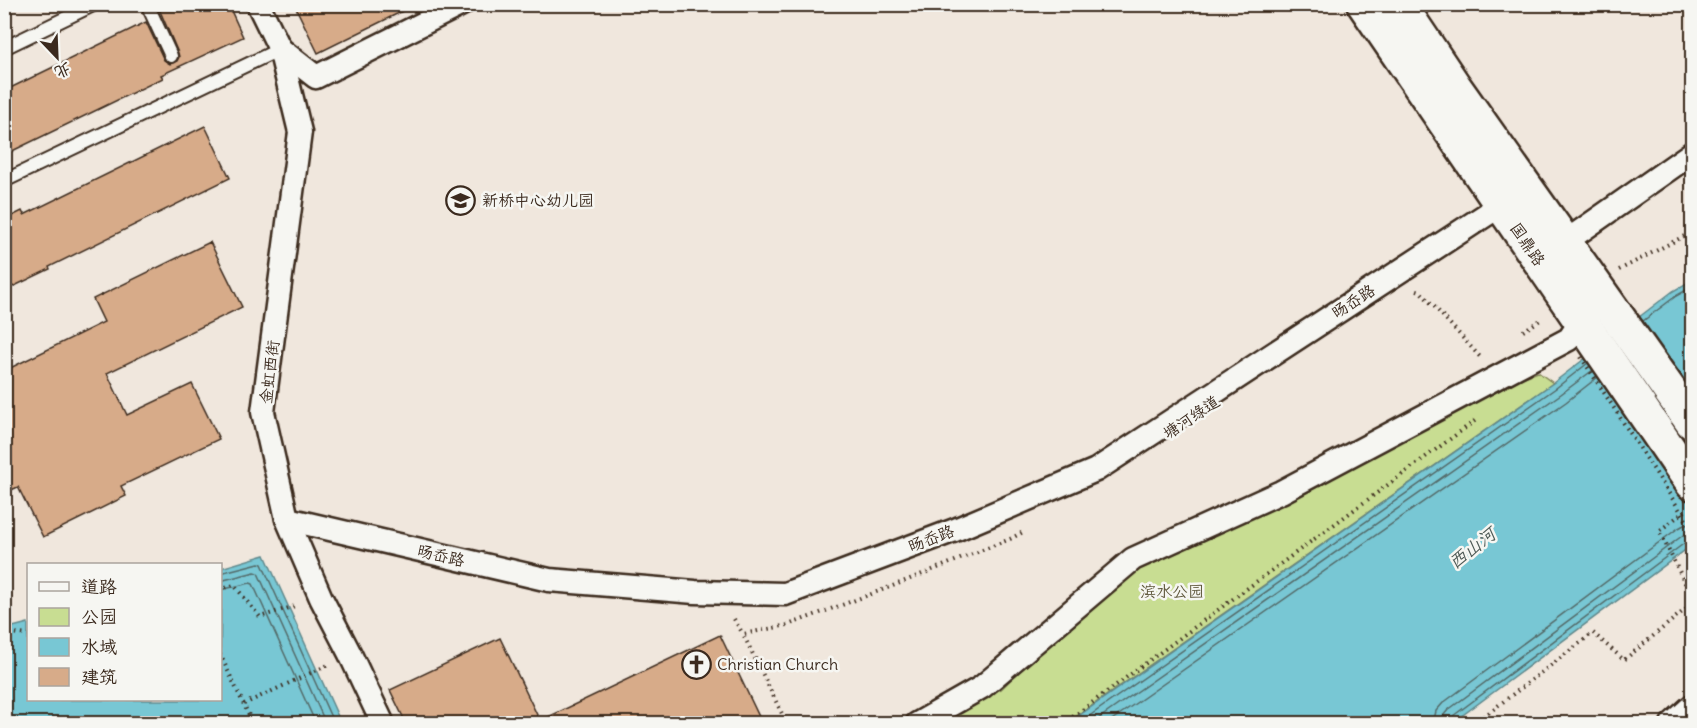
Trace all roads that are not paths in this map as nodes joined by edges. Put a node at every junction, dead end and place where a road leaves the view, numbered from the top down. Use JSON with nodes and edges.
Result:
{"nodes":[{"id":1,"x":95,"y":4,"type":"edge"},
{"id":2,"x":147,"y":4,"type":"edge"},
{"id":3,"x":258,"y":4,"type":"edge"},
{"id":4,"x":462,"y":4,"type":"edge"},
{"id":5,"x":1364,"y":4,"type":"edge"},
{"id":6,"x":1400,"y":5,"type":"edge"},
{"id":7,"x":4,"y":48,"type":"edge"},
{"id":8,"x":280,"y":49,"type":"junction"},
{"id":9,"x":171,"y":56,"type":"dead end"},
{"id":10,"x":1692,"y":153,"type":"edge"},
{"id":11,"x":4,"y":181,"type":"edge"},
{"id":12,"x":1501,"y":205,"type":"junction"},
{"id":13,"x":1565,"y":242,"type":"junction"},
{"id":14,"x":1600,"y":292,"type":"junction"},
{"id":15,"x":1575,"y":330,"type":"junction"},
{"id":16,"x":1692,"y":422,"type":"edge"},
{"id":17,"x":1692,"y":483,"type":"edge"},
{"id":18,"x":286,"y":519,"type":"junction"},
{"id":19,"x":1692,"y":706,"type":"edge"},
{"id":20,"x":383,"y":723,"type":"edge"},
{"id":21,"x":917,"y":723,"type":"edge"},
{"id":22,"x":1672,"y":723,"type":"edge"}],
"edges":[{"from":1,"to":7,"type":"lane"},
{"from":2,"to":9,"type":"lane"},
{"from":3,"to":8,"type":"street","name":"金虹西街"},
{"from":4,"to":8,"type":"street"},
{"from":5,"to":12,"type":"main road","name":"国鼎路"},
{"from":6,"to":13,"type":"main road","name":"国鼎路"},
{"from":8,"to":11,"type":"lane"},
{"from":8,"to":18,"type":"street","name":"金虹西街"},
{"from":10,"to":13,"type":"street"},
{"from":12,"to":15,"type":"main road","name":"国鼎路"},
{"from":12,"to":18,"type":"street","name":"旸岙路"},
{"from":13,"to":14,"type":"main road","name":"国鼎路"},
{"from":14,"to":15,"type":"street"},
{"from":14,"to":16,"type":"main road","name":"国鼎路"},
{"from":15,"to":17,"type":"main road","name":"国鼎路"},
{"from":15,"to":21,"type":"street"},
{"from":18,"to":20,"type":"street","name":"金虹西街"},
{"from":19,"to":22,"type":"street"}]}
